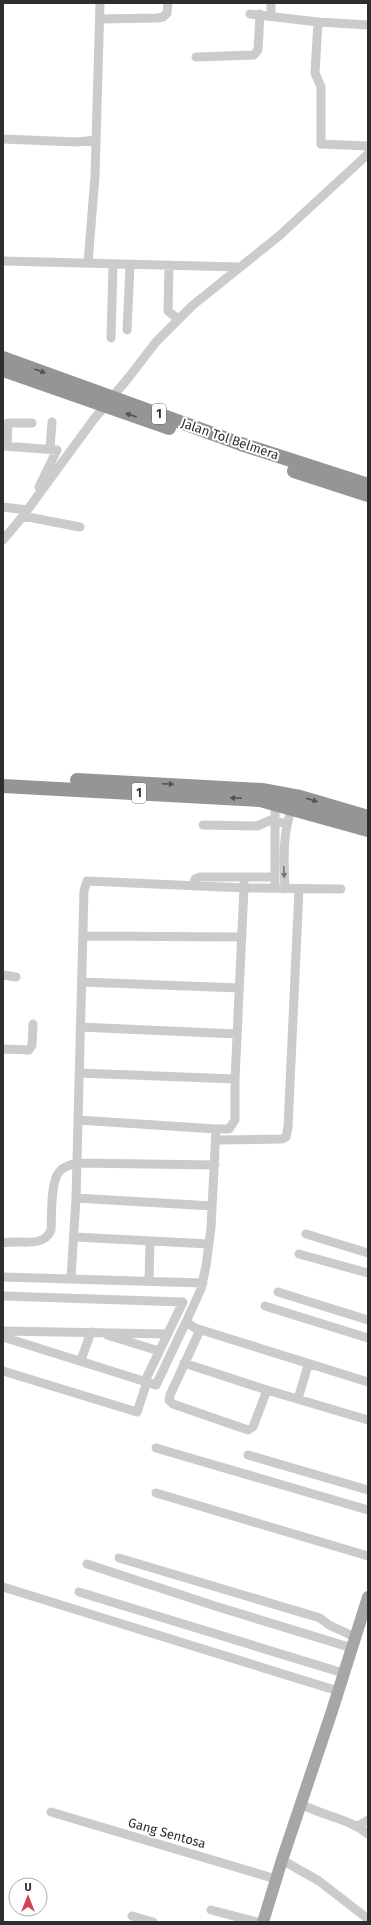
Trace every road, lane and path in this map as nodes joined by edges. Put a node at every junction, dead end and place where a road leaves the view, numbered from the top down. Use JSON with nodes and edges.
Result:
{"nodes":[{"id":1,"x":100,"y":3,"type":"edge"},
{"id":2,"x":168,"y":3,"type":"edge"},
{"id":3,"x":271,"y":3,"type":"edge"},
{"id":4,"x":250,"y":14,"type":"dead end"},
{"id":5,"x":260,"y":14,"type":"junction"},
{"id":6,"x":271,"y":16,"type":"junction"},
{"id":7,"x":100,"y":19,"type":"junction"},
{"id":8,"x":318,"y":22,"type":"junction"},
{"id":9,"x":368,"y":25,"type":"edge"},
{"id":10,"x":196,"y":57,"type":"dead end"},
{"id":11,"x":3,"y":140,"type":"edge"},
{"id":12,"x":96,"y":140,"type":"junction"},
{"id":13,"x":368,"y":146,"type":"edge"},
{"id":14,"x":368,"y":154,"type":"edge"},
{"id":15,"x":3,"y":261,"type":"edge"},
{"id":16,"x":88,"y":263,"type":"junction"},
{"id":17,"x":113,"y":265,"type":"junction"},
{"id":18,"x":169,"y":265,"type":"junction"},
{"id":19,"x":130,"y":266,"type":"junction"},
{"id":20,"x":239,"y":267,"type":"junction"},
{"id":21,"x":178,"y":319,"type":"junction"},
{"id":22,"x":127,"y":330,"type":"dead end"},
{"id":23,"x":111,"y":338,"type":"dead end"},
{"id":24,"x":3,"y":358,"type":"edge"},
{"id":25,"x":3,"y":370,"type":"edge"},
{"id":26,"x":32,"y":422,"type":"dead end"},
{"id":27,"x":52,"y":422,"type":"dead end"},
{"id":28,"x":5,"y":446,"type":"edge"},
{"id":29,"x":50,"y":448,"type":"junction"},
{"id":30,"x":314,"y":473,"type":"junction"},
{"id":31,"x":329,"y":477,"type":"junction"},
{"id":32,"x":368,"y":485,"type":"edge"},
{"id":33,"x":40,"y":491,"type":"junction"},
{"id":34,"x":368,"y":495,"type":"edge"},
{"id":35,"x":3,"y":507,"type":"edge"},
{"id":36,"x":25,"y":513,"type":"junction"},
{"id":37,"x":80,"y":527,"type":"dead end"},
{"id":38,"x":3,"y":540,"type":"edge"},
{"id":39,"x":3,"y":779,"type":"edge"},
{"id":40,"x":3,"y":786,"type":"edge"},
{"id":41,"x":274,"y":804,"type":"junction"},
{"id":42,"x":292,"y":808,"type":"junction"},
{"id":43,"x":368,"y":817,"type":"edge"},
{"id":44,"x":275,"y":821,"type":"junction"},
{"id":45,"x":286,"y":824,"type":"junction"},
{"id":46,"x":202,"y":825,"type":"dead end"},
{"id":47,"x":368,"y":830,"type":"edge"},
{"id":48,"x":244,"y":877,"type":"junction"},
{"id":49,"x":275,"y":877,"type":"junction"},
{"id":50,"x":193,"y":886,"type":"junction"},
{"id":51,"x":244,"y":888,"type":"junction"},
{"id":52,"x":275,"y":888,"type":"junction"},
{"id":53,"x":285,"y":889,"type":"junction"},
{"id":54,"x":299,"y":889,"type":"junction"},
{"id":55,"x":342,"y":890,"type":"dead end"},
{"id":56,"x":84,"y":936,"type":"junction"},
{"id":57,"x":242,"y":937,"type":"junction"},
{"id":58,"x":3,"y":975,"type":"edge"},
{"id":59,"x":16,"y":977,"type":"dead end"},
{"id":60,"x":82,"y":982,"type":"junction"},
{"id":61,"x":239,"y":988,"type":"junction"},
{"id":62,"x":33,"y":1024,"type":"dead end"},
{"id":63,"x":80,"y":1027,"type":"junction"},
{"id":64,"x":237,"y":1034,"type":"junction"},
{"id":65,"x":3,"y":1049,"type":"edge"},
{"id":66,"x":79,"y":1073,"type":"junction"},
{"id":67,"x":235,"y":1079,"type":"junction"},
{"id":68,"x":78,"y":1120,"type":"junction"},
{"id":69,"x":216,"y":1129,"type":"junction"},
{"id":70,"x":216,"y":1140,"type":"junction"},
{"id":71,"x":77,"y":1163,"type":"junction"},
{"id":72,"x":215,"y":1165,"type":"junction"},
{"id":73,"x":76,"y":1198,"type":"junction"},
{"id":74,"x":212,"y":1206,"type":"junction"},
{"id":75,"x":306,"y":1234,"type":"dead end"},
{"id":76,"x":75,"y":1237,"type":"junction"},
{"id":77,"x":150,"y":1242,"type":"junction"},
{"id":78,"x":3,"y":1243,"type":"edge"},
{"id":79,"x":209,"y":1244,"type":"junction"},
{"id":80,"x":368,"y":1253,"type":"edge"},
{"id":81,"x":299,"y":1254,"type":"dead end"},
{"id":82,"x":368,"y":1273,"type":"edge"},
{"id":83,"x":3,"y":1277,"type":"edge"},
{"id":84,"x":71,"y":1278,"type":"junction"},
{"id":85,"x":149,"y":1281,"type":"junction"},
{"id":86,"x":202,"y":1286,"type":"junction"},
{"id":87,"x":278,"y":1292,"type":"dead end"},
{"id":88,"x":3,"y":1296,"type":"edge"},
{"id":89,"x":265,"y":1306,"type":"dead end"},
{"id":90,"x":368,"y":1320,"type":"edge"},
{"id":91,"x":192,"y":1326,"type":"junction"},
{"id":92,"x":3,"y":1331,"type":"edge"},
{"id":93,"x":93,"y":1332,"type":"junction"},
{"id":94,"x":168,"y":1334,"type":"junction"},
{"id":95,"x":3,"y":1337,"type":"edge"},
{"id":96,"x":368,"y":1338,"type":"edge"},
{"id":97,"x":159,"y":1351,"type":"junction"},
{"id":98,"x":81,"y":1360,"type":"junction"},
{"id":99,"x":184,"y":1363,"type":"junction"},
{"id":100,"x":308,"y":1365,"type":"junction"},
{"id":101,"x":3,"y":1371,"type":"edge"},
{"id":102,"x":146,"y":1381,"type":"junction"},
{"id":103,"x":368,"y":1382,"type":"edge"},
{"id":104,"x":267,"y":1390,"type":"junction"},
{"id":105,"x":298,"y":1399,"type":"junction"},
{"id":106,"x":368,"y":1420,"type":"edge"},
{"id":107,"x":156,"y":1448,"type":"dead end"},
{"id":108,"x":248,"y":1455,"type":"dead end"},
{"id":109,"x":368,"y":1490,"type":"edge"},
{"id":110,"x":156,"y":1494,"type":"dead end"},
{"id":111,"x":368,"y":1510,"type":"edge"},
{"id":112,"x":368,"y":1556,"type":"edge"},
{"id":113,"x":120,"y":1558,"type":"dead end"},
{"id":114,"x":87,"y":1564,"type":"dead end"},
{"id":115,"x":3,"y":1586,"type":"edge"},
{"id":116,"x":79,"y":1592,"type":"dead end"},
{"id":117,"x":368,"y":1598,"type":"edge"},
{"id":118,"x":363,"y":1626,"type":"edge"},
{"id":119,"x":353,"y":1643,"type":"junction"},
{"id":120,"x":343,"y":1673,"type":"junction"},
{"id":121,"x":338,"y":1691,"type":"junction"},
{"id":122,"x":301,"y":1804,"type":"junction"},
{"id":123,"x":51,"y":1812,"type":"dead end"},
{"id":124,"x":368,"y":1820,"type":"edge"},
{"id":125,"x":358,"y":1826,"type":"junction"},
{"id":126,"x":368,"y":1834,"type":"edge"},
{"id":127,"x":282,"y":1860,"type":"junction"},
{"id":128,"x":276,"y":1879,"type":"junction"},
{"id":129,"x":211,"y":1910,"type":"dead end"},
{"id":130,"x":132,"y":1916,"type":"dead end"},
{"id":131,"x":368,"y":1919,"type":"edge"},
{"id":132,"x":153,"y":1922,"type":"edge"},
{"id":133,"x":257,"y":1922,"type":"edge"},
{"id":134,"x":263,"y":1922,"type":"edge"}],
"edges":[{"from":1,"to":7,"type":"street"},
{"from":2,"to":7,"type":"street"},
{"from":3,"to":6,"type":"street"},
{"from":4,"to":5,"type":"street"},
{"from":5,"to":6,"type":"street"},
{"from":5,"to":10,"type":"street"},
{"from":6,"to":8,"type":"street"},
{"from":7,"to":12,"type":"street"},
{"from":8,"to":9,"type":"street"},
{"from":8,"to":13,"type":"street"},
{"from":11,"to":12,"type":"street"},
{"from":12,"to":16,"type":"street"},
{"from":14,"to":20,"type":"street"},
{"from":15,"to":16,"type":"street"},
{"from":16,"to":17,"type":"street"},
{"from":17,"to":19,"type":"street"},
{"from":17,"to":23,"type":"street"},
{"from":18,"to":19,"type":"street"},
{"from":18,"to":20,"type":"street"},
{"from":18,"to":21,"type":"street"},
{"from":19,"to":22,"type":"street"},
{"from":20,"to":21,"type":"street"},
{"from":21,"to":33,"type":"street"},
{"from":24,"to":30,"type":"highway","name":"Jalan Tol Belmera","number":"1","one_way":true},
{"from":30,"to":25,"type":"highway","name":"Jalan Tol Belmera","number":"1","one_way":true},
{"from":26,"to":28,"type":"street"},
{"from":27,"to":29,"type":"street"},
{"from":28,"to":29,"type":"street"},
{"from":29,"to":33,"type":"street"},
{"from":30,"to":31,"type":"highway","name":"Jalan Tol Belmera","number":"1"},
{"from":31,"to":32,"type":"highway","name":"Jalan Tol Belmera","number":"1"},
{"from":31,"to":34,"type":"highway","name":"Jalan Tol Belmera","number":"1"},
{"from":33,"to":36,"type":"street"},
{"from":35,"to":36,"type":"street"},
{"from":36,"to":37,"type":"street"},
{"from":36,"to":38,"type":"street"},
{"from":39,"to":43,"type":"highway","number":"1","one_way":true},
{"from":41,"to":40,"type":"highway","number":"1","one_way":true},
{"from":41,"to":42,"type":"highway","number":"1"},
{"from":41,"to":44,"type":"street"},
{"from":42,"to":45,"type":"street"},
{"from":42,"to":47,"type":"highway","number":"1"},
{"from":44,"to":45,"type":"street"},
{"from":44,"to":46,"type":"street"},
{"from":44,"to":49,"type":"street"},
{"from":45,"to":53,"type":"street","one_way":true},
{"from":48,"to":49,"type":"street"},
{"from":48,"to":50,"type":"street"},
{"from":48,"to":51,"type":"street"},
{"from":49,"to":52,"type":"street"},
{"from":50,"to":51,"type":"street"},
{"from":50,"to":56,"type":"street"},
{"from":51,"to":52,"type":"street"},
{"from":51,"to":57,"type":"street"},
{"from":52,"to":53,"type":"street"},
{"from":53,"to":54,"type":"street"},
{"from":54,"to":55,"type":"street"},
{"from":54,"to":70,"type":"street"},
{"from":56,"to":57,"type":"street"},
{"from":56,"to":60,"type":"street"},
{"from":57,"to":61,"type":"street"},
{"from":58,"to":59,"type":"street"},
{"from":60,"to":61,"type":"street"},
{"from":60,"to":63,"type":"street"},
{"from":61,"to":64,"type":"street"},
{"from":62,"to":65,"type":"street"},
{"from":63,"to":64,"type":"street"},
{"from":63,"to":66,"type":"street"},
{"from":64,"to":67,"type":"street"},
{"from":66,"to":67,"type":"street"},
{"from":66,"to":68,"type":"street"},
{"from":67,"to":69,"type":"street"},
{"from":68,"to":69,"type":"street"},
{"from":68,"to":71,"type":"street"},
{"from":69,"to":70,"type":"street"},
{"from":70,"to":72,"type":"street"},
{"from":71,"to":72,"type":"street"},
{"from":71,"to":73,"type":"street"},
{"from":71,"to":78,"type":"street"},
{"from":72,"to":74,"type":"street"},
{"from":73,"to":74,"type":"street"},
{"from":73,"to":76,"type":"street"},
{"from":74,"to":79,"type":"street"},
{"from":75,"to":80,"type":"street"},
{"from":76,"to":77,"type":"street"},
{"from":76,"to":84,"type":"street"},
{"from":77,"to":79,"type":"street"},
{"from":77,"to":85,"type":"street"},
{"from":79,"to":86,"type":"street"},
{"from":81,"to":82,"type":"street"},
{"from":83,"to":84,"type":"street"},
{"from":84,"to":85,"type":"street"},
{"from":85,"to":86,"type":"street"},
{"from":86,"to":91,"type":"street"},
{"from":87,"to":90,"type":"street"},
{"from":88,"to":94,"type":"street"},
{"from":89,"to":96,"type":"street"},
{"from":91,"to":99,"type":"street"},
{"from":91,"to":100,"type":"street"},
{"from":91,"to":102,"type":"street"},
{"from":92,"to":93,"type":"street"},
{"from":93,"to":94,"type":"street"},
{"from":93,"to":97,"type":"street"},
{"from":93,"to":98,"type":"street"},
{"from":94,"to":97,"type":"street"},
{"from":95,"to":98,"type":"street"},
{"from":97,"to":102,"type":"street"},
{"from":98,"to":102,"type":"street"},
{"from":99,"to":104,"type":"street"},
{"from":99,"to":104,"type":"street"},
{"from":100,"to":103,"type":"street"},
{"from":100,"to":105,"type":"street"},
{"from":101,"to":102,"type":"street"},
{"from":104,"to":105,"type":"street"},
{"from":105,"to":106,"type":"street"},
{"from":107,"to":111,"type":"street"},
{"from":108,"to":109,"type":"street"},
{"from":110,"to":112,"type":"street"},
{"from":113,"to":119,"type":"street"},
{"from":114,"to":119,"type":"street"},
{"from":115,"to":121,"type":"street"},
{"from":116,"to":120,"type":"street"},
{"from":117,"to":118,"type":"main road"},
{"from":118,"to":119,"type":"main road"},
{"from":119,"to":120,"type":"main road"},
{"from":120,"to":121,"type":"main road"},
{"from":121,"to":122,"type":"main road"},
{"from":122,"to":125,"type":"street"},
{"from":122,"to":127,"type":"main road"},
{"from":123,"to":128,"type":"street","name":"Gang Sentosa"},
{"from":124,"to":125,"type":"street"},
{"from":125,"to":126,"type":"street"},
{"from":127,"to":128,"type":"main road"},
{"from":127,"to":131,"type":"street"},
{"from":128,"to":134,"type":"main road"},
{"from":129,"to":133,"type":"street"},
{"from":130,"to":132,"type":"street"}]}
